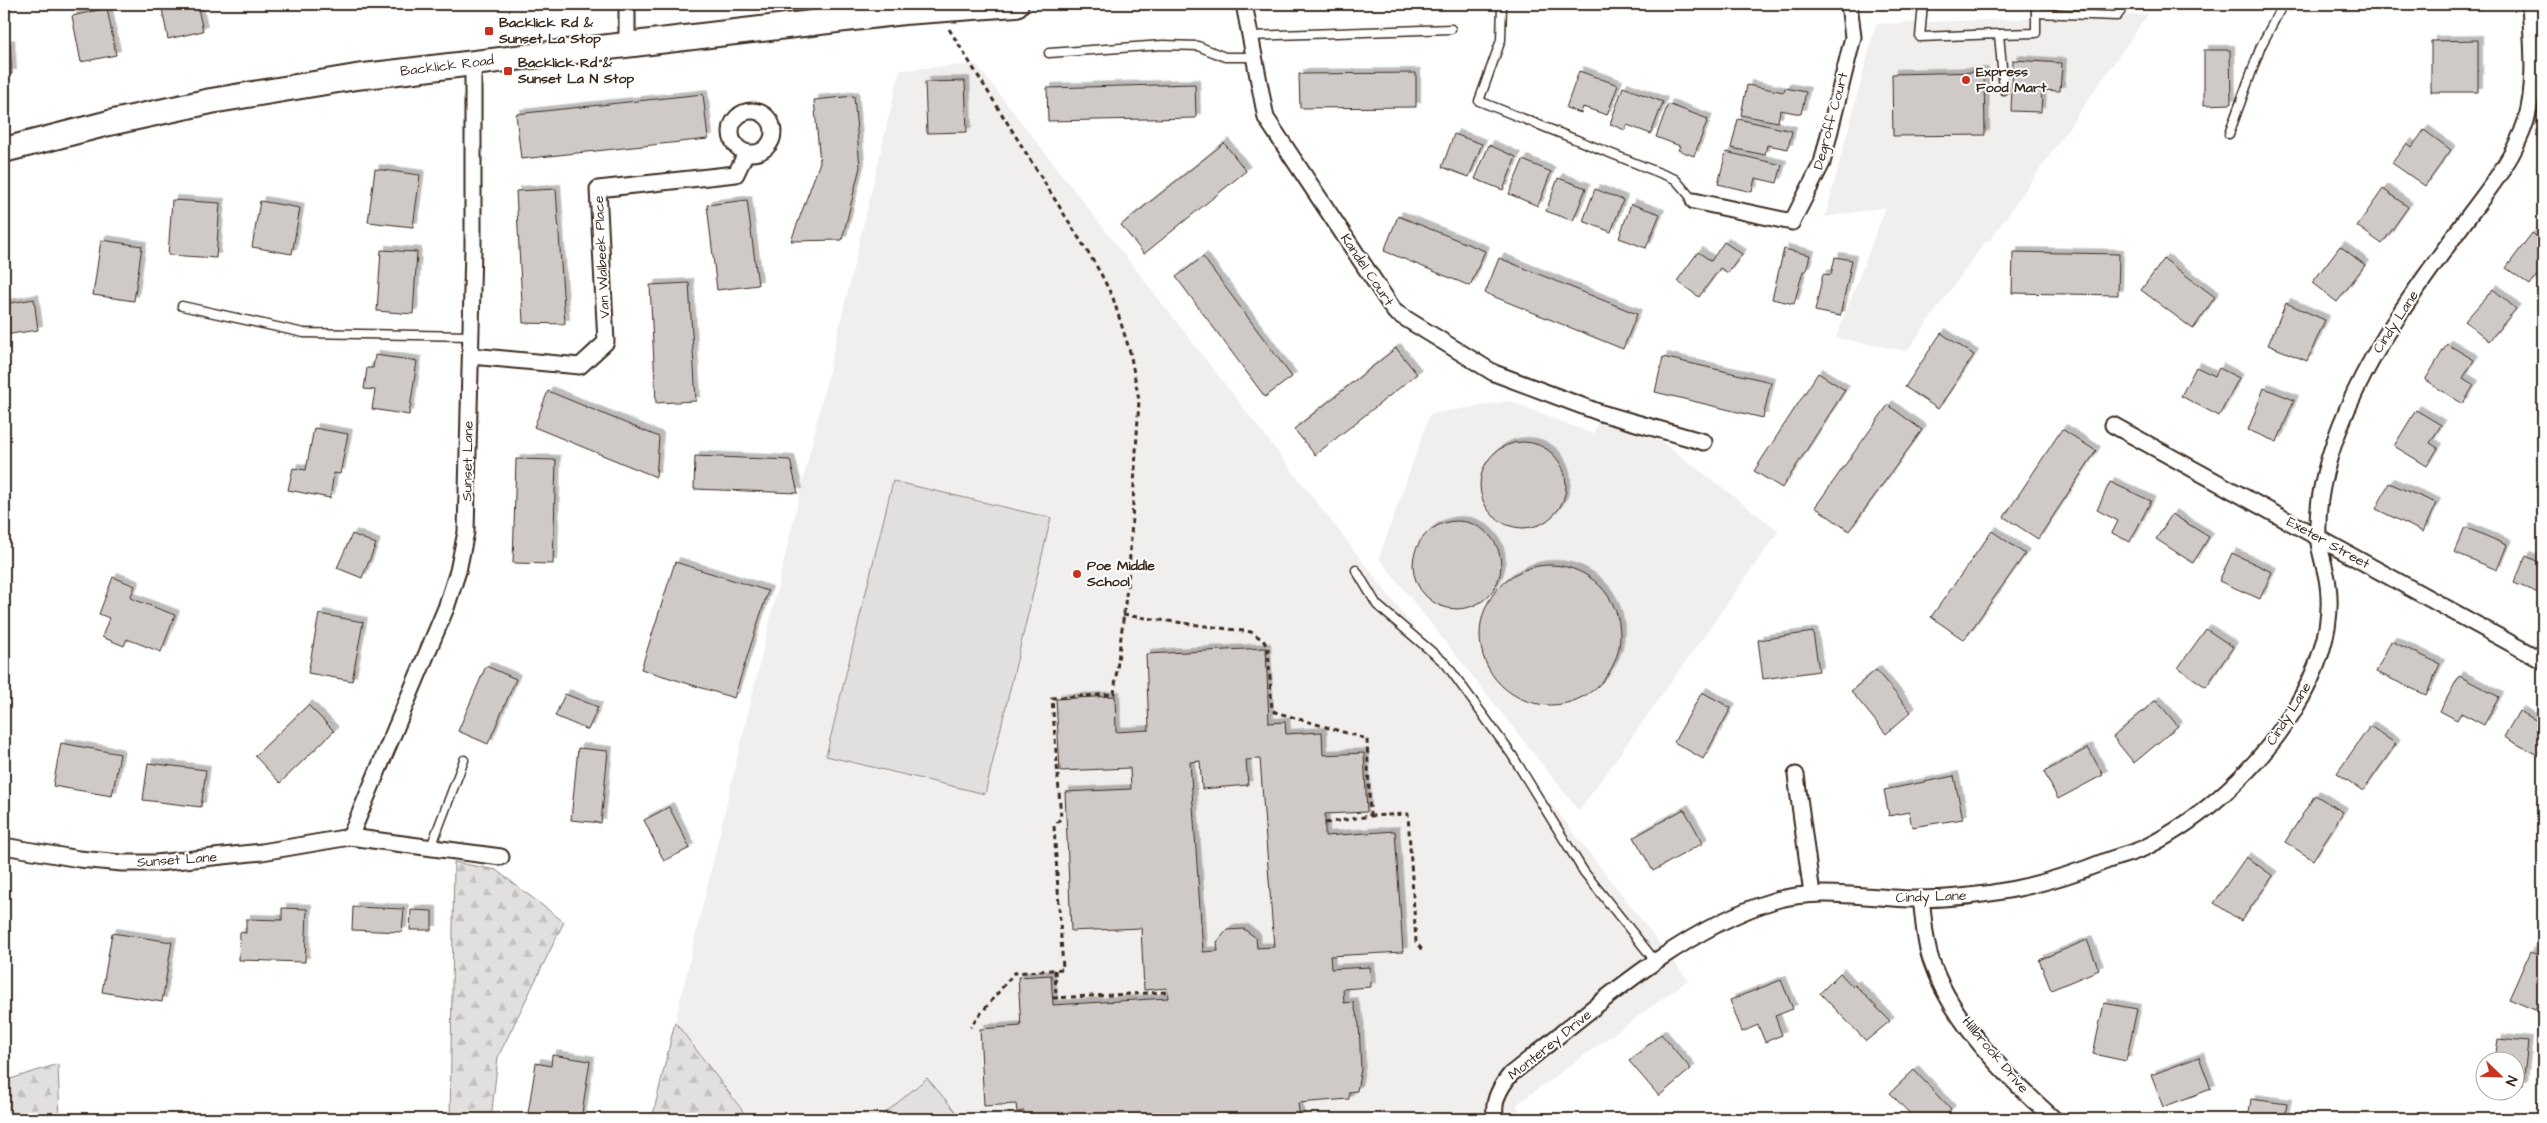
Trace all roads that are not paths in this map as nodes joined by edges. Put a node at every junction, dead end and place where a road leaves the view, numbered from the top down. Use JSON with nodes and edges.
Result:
{"nodes":[{"id":1,"x":627,"y":4,"type":"edge"},
{"id":2,"x":1016,"y":4,"type":"edge"},
{"id":3,"x":1244,"y":4,"type":"edge"},
{"id":4,"x":1502,"y":4,"type":"edge"},
{"id":5,"x":1849,"y":4,"type":"edge"},
{"id":6,"x":1923,"y":4,"type":"edge"},
{"id":7,"x":2036,"y":4,"type":"edge"},
{"id":8,"x":2126,"y":4,"type":"edge"},
{"id":9,"x":2282,"y":4,"type":"edge"},
{"id":10,"x":2530,"y":4,"type":"edge"},
{"id":11,"x":981,"y":5,"type":"edge"},
{"id":12,"x":2036,"y":13,"type":"junction"},
{"id":13,"x":1451,"y":28,"type":"dead end"},
{"id":14,"x":1999,"y":34,"type":"junction"},
{"id":15,"x":1251,"y":36,"type":"junction"},
{"id":16,"x":627,"y":44,"type":"junction"},
{"id":17,"x":1049,"y":53,"type":"dead end"},
{"id":18,"x":1255,"y":58,"type":"junction"},
{"id":19,"x":473,"y":63,"type":"junction"},
{"id":20,"x":2004,"y":90,"type":"dead end"},
{"id":21,"x":2230,"y":134,"type":"dead end"},
{"id":22,"x":4,"y":150,"type":"edge"},
{"id":23,"x":746,"y":153,"type":"dead end"},
{"id":24,"x":1694,"y":201,"type":"joint"},
{"id":25,"x":182,"y":306,"type":"dead end"},
{"id":26,"x":471,"y":336,"type":"junction"},
{"id":27,"x":471,"y":356,"type":"junction"},
{"id":28,"x":2113,"y":424,"type":"dead end"},
{"id":29,"x":1704,"y":442,"type":"dead end"},
{"id":30,"x":2318,"y":537,"type":"junction"},
{"id":31,"x":1356,"y":570,"type":"dead end"},
{"id":32,"x":2543,"y":661,"type":"edge"},
{"id":33,"x":464,"y":760,"type":"dead end"},
{"id":34,"x":1796,"y":775,"type":"dead end"},
{"id":35,"x":350,"y":836,"type":"junction"},
{"id":36,"x":4,"y":846,"type":"edge"},
{"id":37,"x":431,"y":847,"type":"junction"},
{"id":38,"x":501,"y":857,"type":"dead end"},
{"id":39,"x":1812,"y":894,"type":"junction"},
{"id":40,"x":1921,"y":899,"type":"junction"},
{"id":41,"x":1656,"y":962,"type":"junction"},
{"id":42,"x":1603,"y":1002,"type":"joint"},
{"id":43,"x":1496,"y":1119,"type":"edge"},
{"id":44,"x":2054,"y":1119,"type":"edge"}],
"edges":[{"from":1,"to":16,"type":"street"},
{"from":2,"to":11,"type":"main road","name":"Backlick Road"},
{"from":3,"to":15,"type":"street","name":"Kandel Court"},
{"from":4,"to":24,"type":"lane"},
{"from":5,"to":24,"type":"street","name":"Degroff Court"},
{"from":6,"to":14,"type":"lane"},
{"from":7,"to":12,"type":"lane"},
{"from":8,"to":12,"type":"lane"},
{"from":9,"to":21,"type":"lane"},
{"from":10,"to":30,"type":"street","name":"Cindy Lane"},
{"from":11,"to":16,"type":"main road","name":"Backlick Road"},
{"from":12,"to":14,"type":"lane"},
{"from":13,"to":15,"type":"lane"},
{"from":14,"to":20,"type":"lane"},
{"from":15,"to":18,"type":"street","name":"Kandel Court"},
{"from":16,"to":19,"type":"main road","name":"Backlick Road"},
{"from":17,"to":18,"type":"lane"},
{"from":18,"to":29,"type":"street","name":"Kandel Court"},
{"from":19,"to":22,"type":"main road","name":"Backlick Road"},
{"from":19,"to":26,"type":"street","name":"Sunset Lane"},
{"from":23,"to":27,"type":"street","name":"Van Walbeek Place"},
{"from":25,"to":26,"type":"lane"},
{"from":26,"to":27,"type":"street","name":"Sunset Lane"},
{"from":27,"to":35,"type":"street","name":"Sunset Lane"},
{"from":28,"to":30,"type":"street","name":"Exeter Street"},
{"from":30,"to":32,"type":"street","name":"Exeter Street"},
{"from":30,"to":40,"type":"street","name":"Cindy Lane"},
{"from":31,"to":41,"type":"lane"},
{"from":33,"to":37,"type":"lane"},
{"from":34,"to":39,"type":"street"},
{"from":35,"to":36,"type":"street","name":"Sunset Lane"},
{"from":35,"to":37,"type":"street","name":"Sunset Lane"},
{"from":37,"to":38,"type":"street","name":"Sunset Lane"},
{"from":39,"to":40,"type":"street","name":"Cindy Lane"},
{"from":39,"to":41,"type":"street","name":"Cindy Lane"},
{"from":40,"to":44,"type":"street","name":"Hillbrook Drive"},
{"from":41,"to":42,"type":"street","name":"Cindy Lane"},
{"from":42,"to":43,"type":"street","name":"Monterey Drive"}]}
